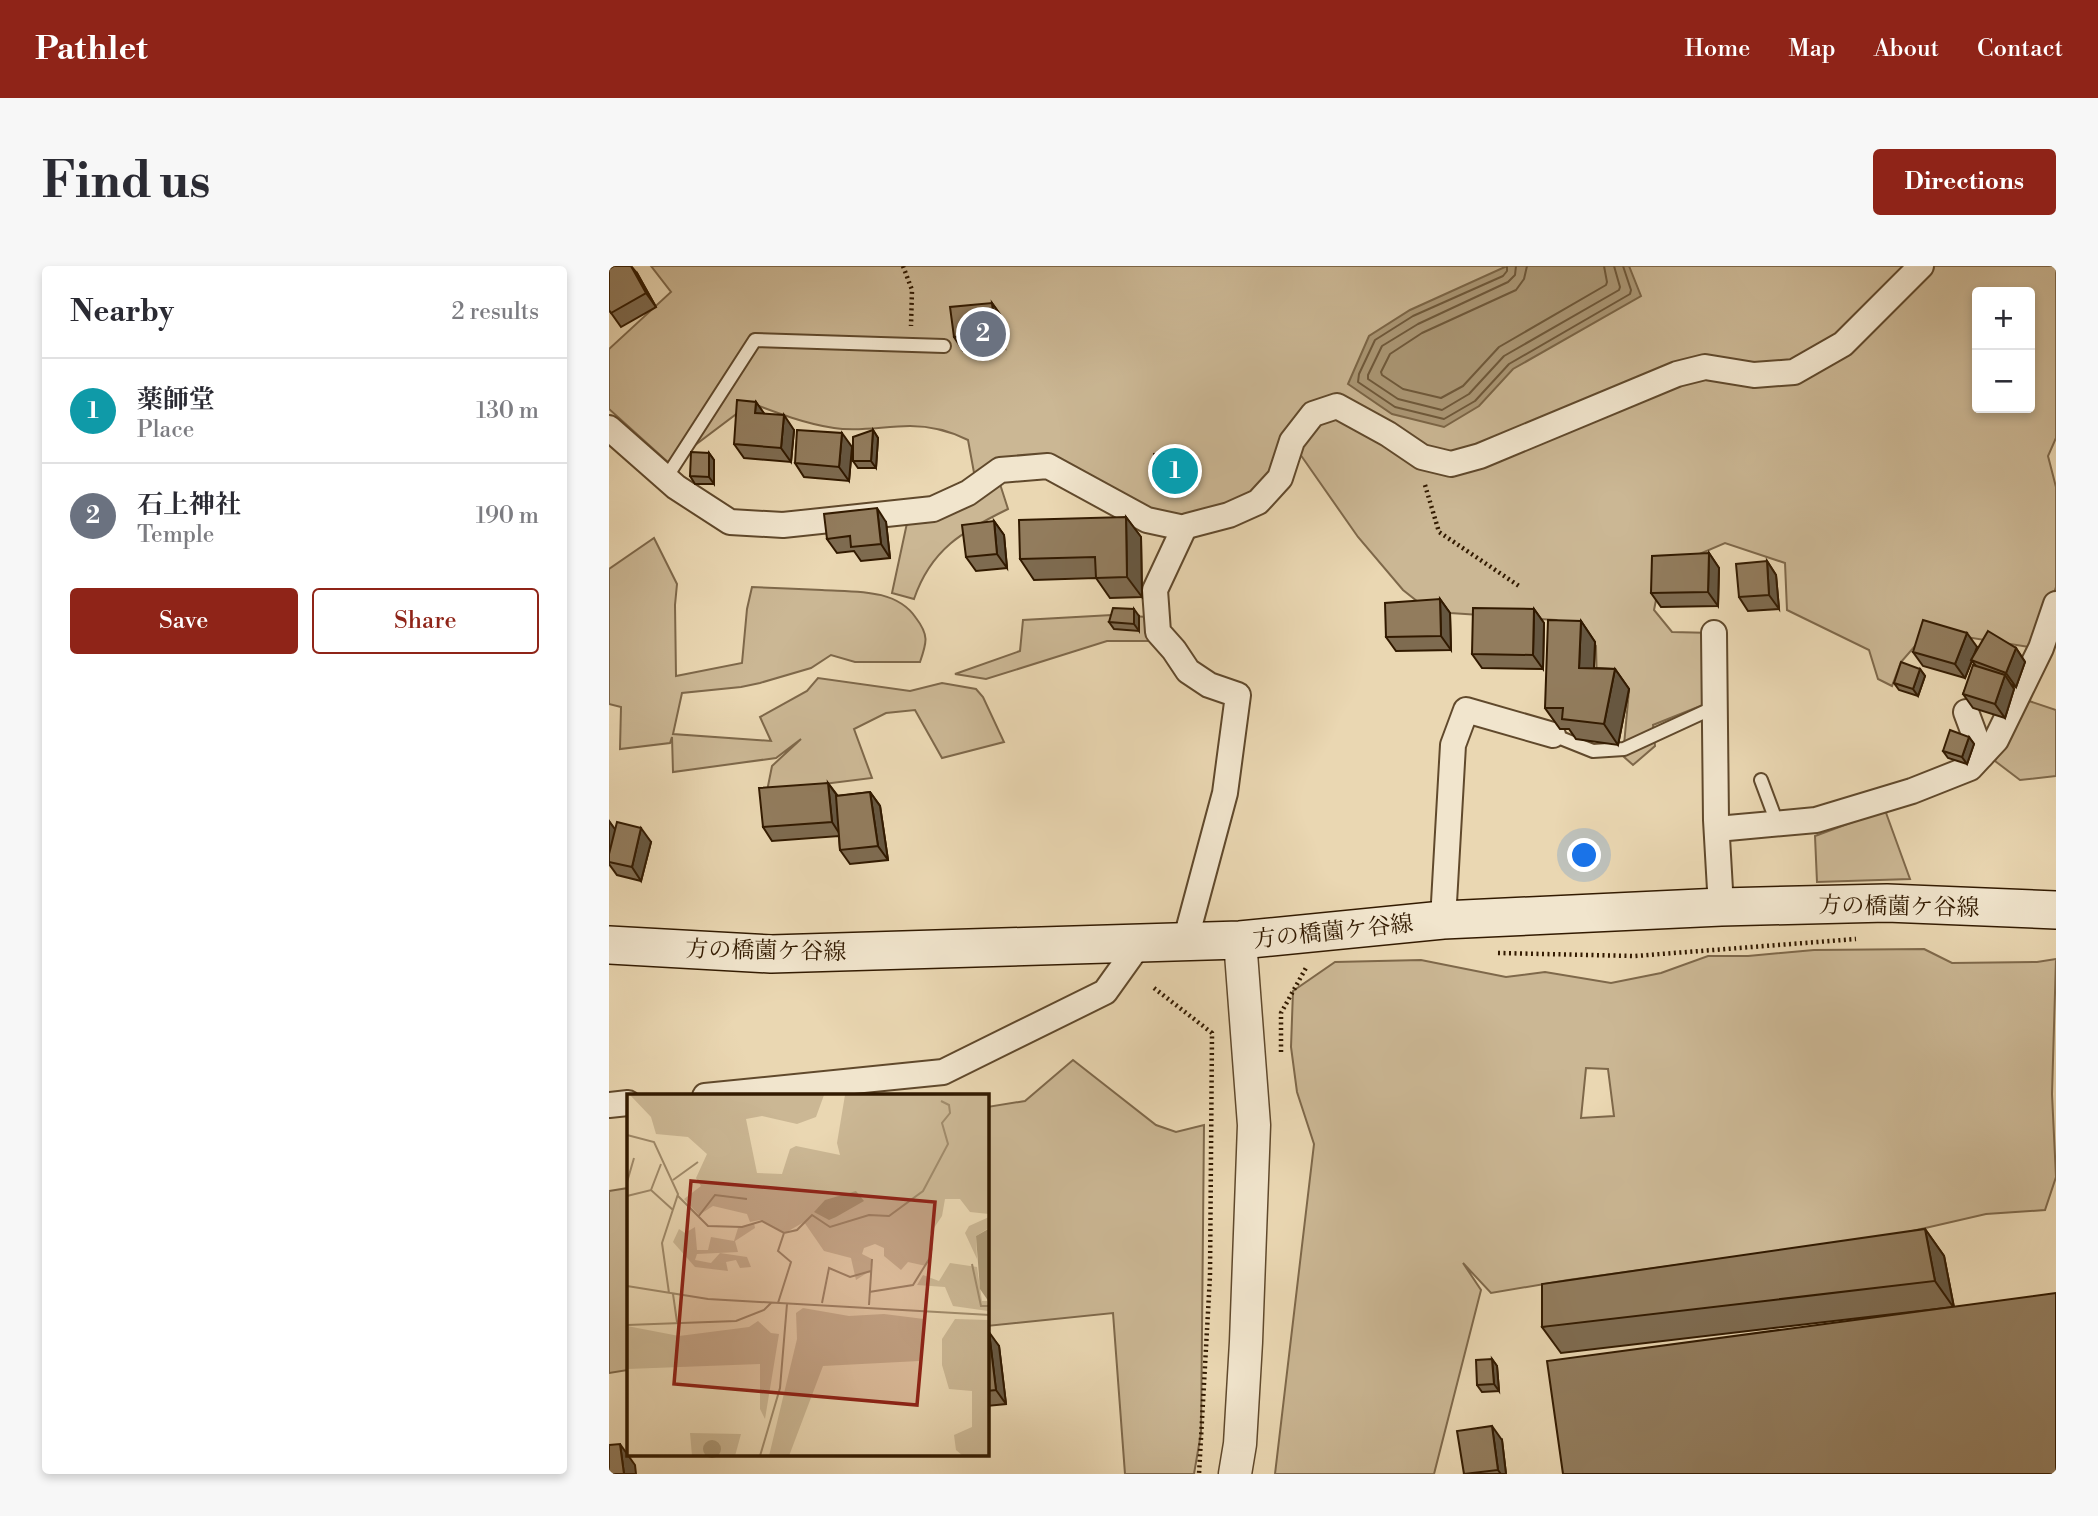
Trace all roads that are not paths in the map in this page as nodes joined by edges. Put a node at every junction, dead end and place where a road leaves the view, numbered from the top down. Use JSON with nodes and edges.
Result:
{"nodes":[{"id":1,"x":1921,"y":266,"type":"edge"},
{"id":2,"x":944,"y":346,"type":"dead end"},
{"id":3,"x":609,"y":428,"type":"edge"},
{"id":4,"x":666,"y":478,"type":"junction"},
{"id":5,"x":1184,"y":528,"type":"junction"},
{"id":6,"x":2056,"y":604,"type":"edge"},
{"id":7,"x":1714,"y":632,"type":"dead end"},
{"id":8,"x":1715,"y":707,"type":"junction"},
{"id":9,"x":1966,"y":712,"type":"edge"},
{"id":10,"x":1553,"y":735,"type":"joint"},
{"id":11,"x":1982,"y":755,"type":"junction"},
{"id":12,"x":1761,"y":780,"type":"dead end"},
{"id":13,"x":1777,"y":824,"type":"junction"},
{"id":14,"x":1717,"y":829,"type":"junction"},
{"id":15,"x":1721,"y":907,"type":"junction"},
{"id":16,"x":2056,"y":909,"type":"edge"},
{"id":17,"x":1443,"y":920,"type":"junction"},
{"id":18,"x":1240,"y":940,"type":"junction"},
{"id":19,"x":1185,"y":942,"type":"junction"},
{"id":20,"x":1140,"y":943,"type":"junction"},
{"id":21,"x":609,"y":945,"type":"edge"},
{"id":22,"x":725,"y":1094,"type":"edge"},
{"id":23,"x":627,"y":1104,"type":"edge"},
{"id":24,"x":609,"y":1105,"type":"edge"},
{"id":25,"x":1235,"y":1474,"type":"edge"}],
"edges":[{"from":1,"to":5,"type":"street"},
{"from":2,"to":4,"type":"lane"},
{"from":3,"to":4,"type":"street"},
{"from":4,"to":5,"type":"street"},
{"from":5,"to":19,"type":"street"},
{"from":6,"to":11,"type":"street"},
{"from":7,"to":8,"type":"street"},
{"from":8,"to":10,"type":"lane"},
{"from":8,"to":14,"type":"street"},
{"from":9,"to":11,"type":"street"},
{"from":10,"to":17,"type":"street"},
{"from":11,"to":13,"type":"street"},
{"from":12,"to":13,"type":"lane"},
{"from":13,"to":14,"type":"street"},
{"from":14,"to":15,"type":"street"},
{"from":15,"to":16,"type":"main road","name":"方の橋薗ケ谷線"},
{"from":15,"to":17,"type":"main road","name":"方の橋薗ケ谷線"},
{"from":17,"to":18,"type":"main road","name":"方の橋薗ケ谷線"},
{"from":18,"to":19,"type":"main road","name":"方の橋薗ケ谷線"},
{"from":18,"to":25,"type":"street"},
{"from":19,"to":20,"type":"main road","name":"方の橋薗ケ谷線"},
{"from":20,"to":21,"type":"main road","name":"方の橋薗ケ谷線"},
{"from":20,"to":22,"type":"street"},
{"from":23,"to":24,"type":"street"}]}
